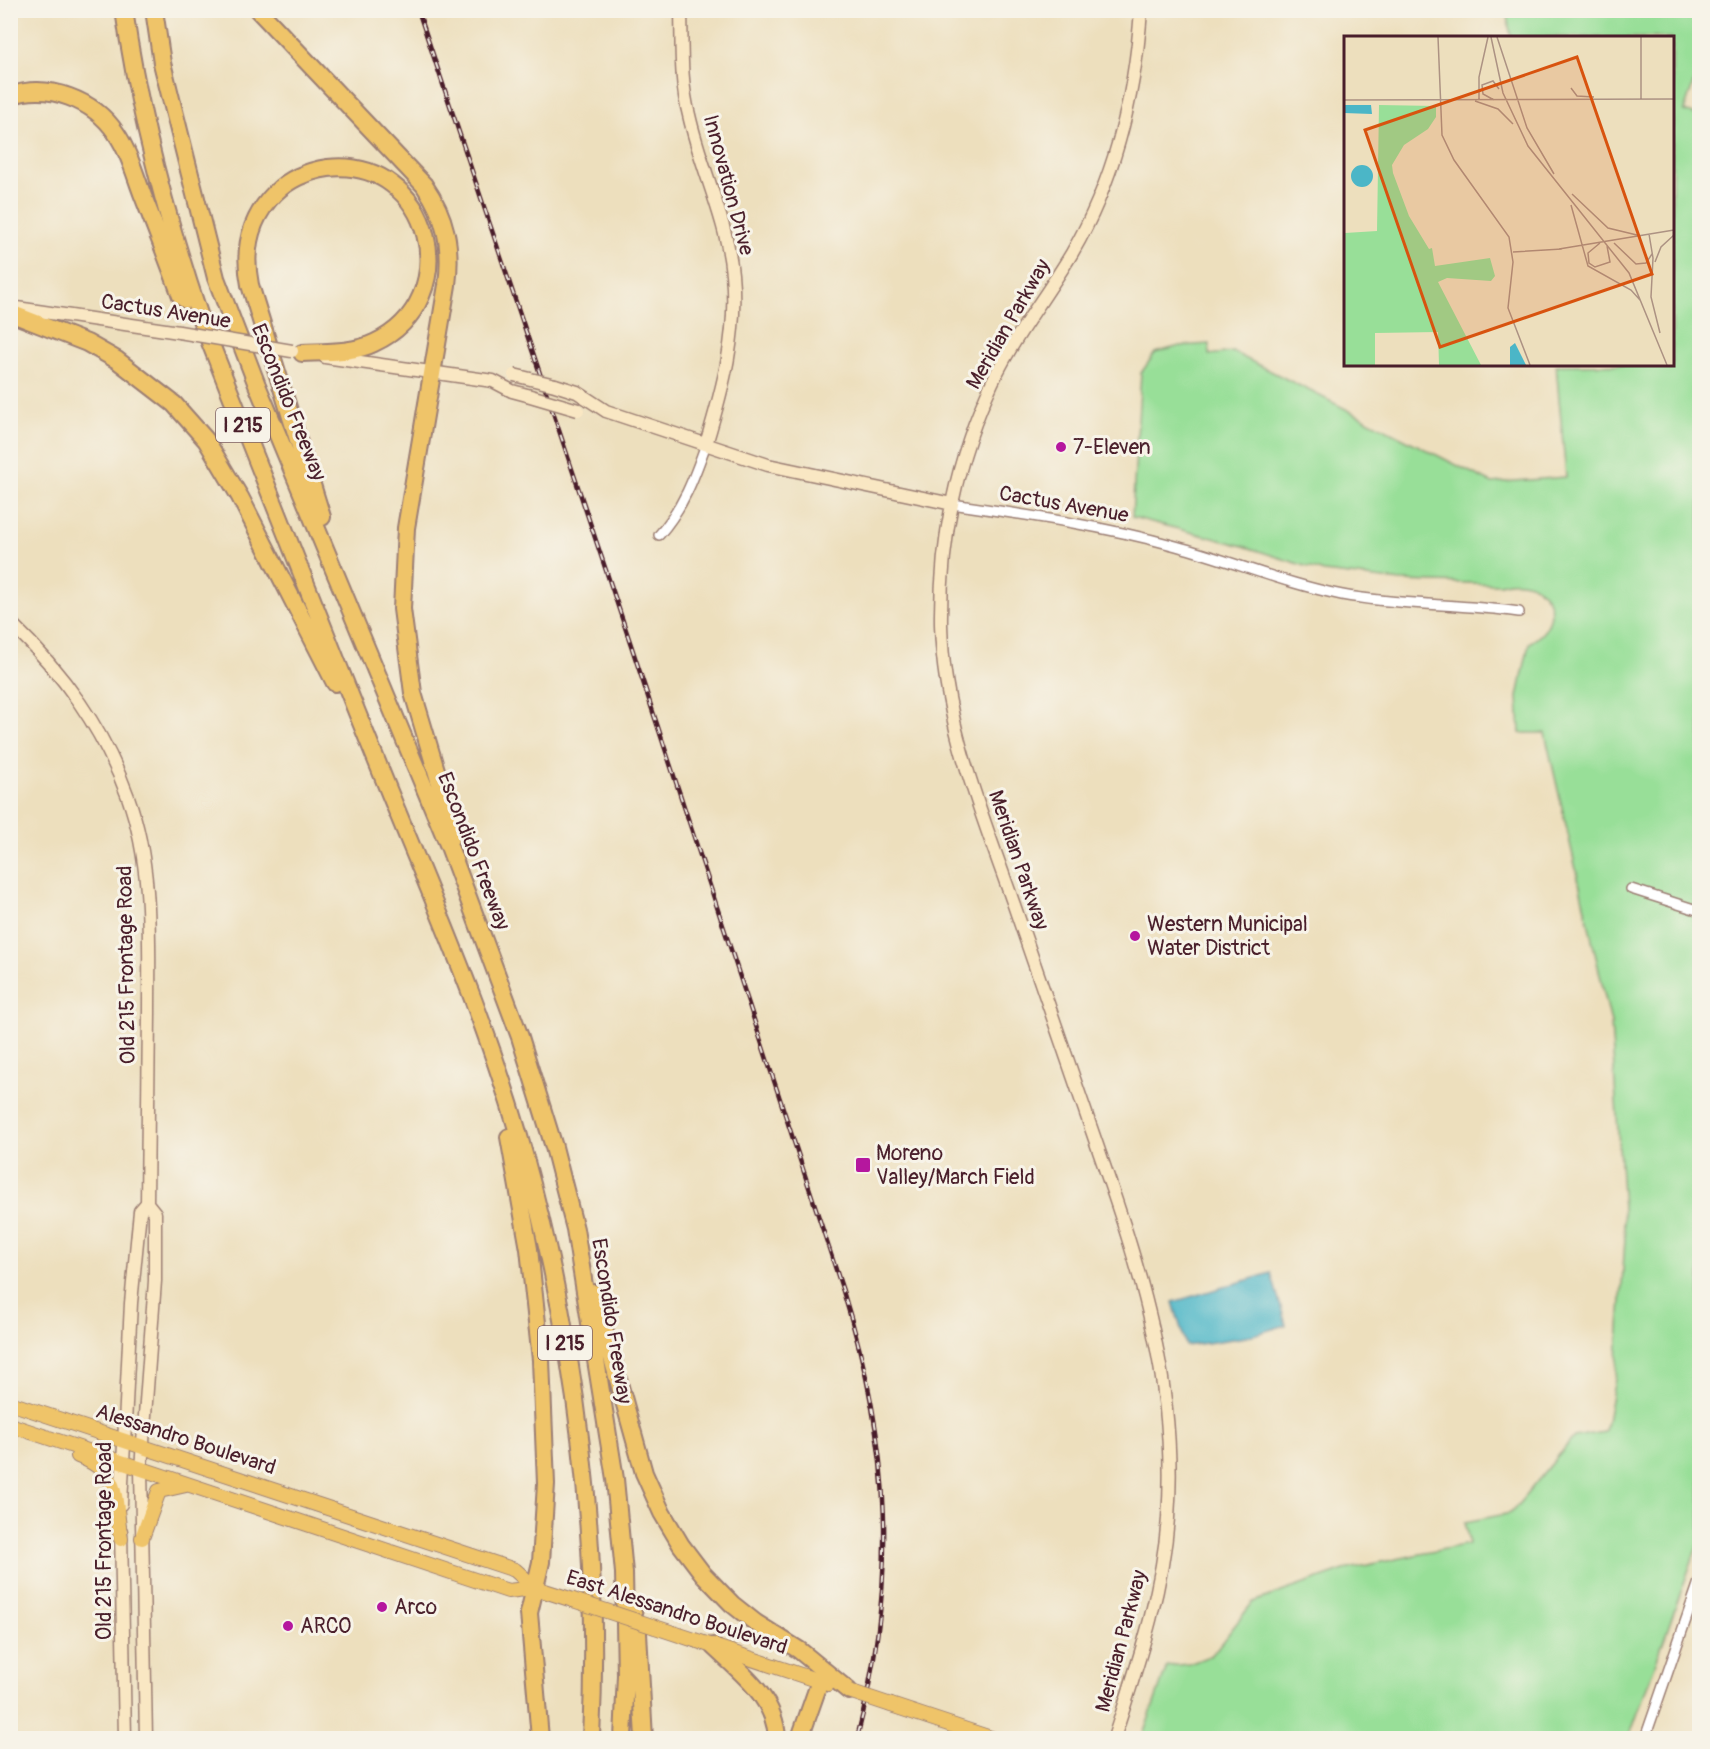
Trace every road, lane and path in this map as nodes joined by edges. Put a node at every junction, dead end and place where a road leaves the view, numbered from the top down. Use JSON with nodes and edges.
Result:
{"nodes":[{"id":1,"x":123,"y":10,"type":"edge"},
{"id":2,"x":154,"y":10,"type":"edge"},
{"id":3,"x":258,"y":10,"type":"edge"},
{"id":4,"x":681,"y":10,"type":"edge"},
{"id":5,"x":1141,"y":10,"type":"edge"},
{"id":6,"x":10,"y":96,"type":"edge"},
{"id":7,"x":10,"y":307,"type":"edge"},
{"id":8,"x":10,"y":313,"type":"edge"},
{"id":9,"x":200,"y":316,"type":"junction"},
{"id":10,"x":297,"y":352,"type":"junction"},
{"id":11,"x":434,"y":374,"type":"junction"},
{"id":12,"x":493,"y":381,"type":"junction"},
{"id":13,"x":606,"y":411,"type":"junction"},
{"id":14,"x":706,"y":444,"type":"junction"},
{"id":15,"x":952,"y":504,"type":"junction"},
{"id":16,"x":659,"y":535,"type":"dead end"},
{"id":17,"x":1519,"y":612,"type":"dead end"},
{"id":18,"x":10,"y":622,"type":"edge"},
{"id":19,"x":361,"y":637,"type":"junction"},
{"id":20,"x":381,"y":773,"type":"junction"},
{"id":21,"x":450,"y":849,"type":"junction"},
{"id":22,"x":1631,"y":888,"type":"dead end"},
{"id":23,"x":1700,"y":911,"type":"edge"},
{"id":24,"x":458,"y":961,"type":"junction"},
{"id":25,"x":147,"y":1203,"type":"junction"},
{"id":26,"x":575,"y":1229,"type":"junction"},
{"id":27,"x":10,"y":1403,"type":"edge"},
{"id":28,"x":10,"y":1425,"type":"edge"},
{"id":29,"x":10,"y":1434,"type":"edge"},
{"id":30,"x":122,"y":1440,"type":"junction"},
{"id":31,"x":143,"y":1447,"type":"junction"},
{"id":32,"x":121,"y":1462,"type":"junction"},
{"id":33,"x":141,"y":1469,"type":"junction"},
{"id":34,"x":190,"y":1485,"type":"junction"},
{"id":35,"x":348,"y":1515,"type":"joint"},
{"id":36,"x":342,"y":1536,"type":"joint"},
{"id":37,"x":142,"y":1538,"type":"junction"},
{"id":38,"x":121,"y":1539,"type":"junction"},
{"id":39,"x":624,"y":1573,"type":"junction"},
{"id":40,"x":1700,"y":1579,"type":"edge"},
{"id":41,"x":536,"y":1588,"type":"junction"},
{"id":42,"x":713,"y":1646,"type":"junction"},
{"id":43,"x":812,"y":1679,"type":"junction"},
{"id":44,"x":849,"y":1691,"type":"junction"},
{"id":45,"x":125,"y":1738,"type":"edge"},
{"id":46,"x":146,"y":1738,"type":"edge"},
{"id":47,"x":540,"y":1738,"type":"edge"},
{"id":48,"x":591,"y":1738,"type":"edge"},
{"id":49,"x":623,"y":1738,"type":"edge"},
{"id":50,"x":645,"y":1738,"type":"edge"},
{"id":51,"x":777,"y":1738,"type":"edge"},
{"id":52,"x":800,"y":1738,"type":"edge"},
{"id":53,"x":991,"y":1738,"type":"edge"},
{"id":54,"x":1114,"y":1738,"type":"edge"},
{"id":55,"x":1645,"y":1738,"type":"edge"}],
"edges":[{"from":1,"to":9,"type":"highway","number":"I 215"},
{"from":2,"to":19,"type":"highway","name":"Escondido Freeway","number":"I 215"},
{"from":3,"to":11,"type":"highway"},
{"from":4,"to":14,"type":"main road","name":"Innovation Drive"},
{"from":5,"to":15,"type":"main road","name":"Meridian Parkway"},
{"from":6,"to":9,"type":"highway"},
{"from":7,"to":10,"type":"main road","name":"Cactus Avenue","bridge":true},
{"from":8,"to":20,"type":"highway"},
{"from":9,"to":20,"type":"highway","number":"I 215"},
{"from":10,"to":11,"type":"main road","name":"Cactus Avenue"},
{"from":10,"to":19,"type":"highway"},
{"from":11,"to":12,"type":"main road","name":"Cactus Avenue"},
{"from":11,"to":21,"type":"highway"},
{"from":12,"to":13,"type":"main road","name":"Cactus Avenue","bridge":true},
{"from":12,"to":13,"type":"main road","name":"Cactus Avenue","bridge":true},
{"from":13,"to":14,"type":"main road","name":"Cactus Avenue"},
{"from":14,"to":15,"type":"main road","name":"Cactus Avenue"},
{"from":14,"to":16,"type":"street","name":"Innovation Drive"},
{"from":15,"to":17,"type":"street","name":"Cactus Avenue"},
{"from":15,"to":54,"type":"main road","name":"Meridian Parkway"},
{"from":18,"to":25,"type":"main road","name":"Old 215 Frontage Road"},
{"from":19,"to":21,"type":"highway","name":"Escondido Freeway","number":"I 215"},
{"from":20,"to":24,"type":"highway","number":"I 215"},
{"from":21,"to":26,"type":"highway","name":"Escondido Freeway","number":"I 215"},
{"from":22,"to":23,"type":"street"},
{"from":24,"to":41,"type":"highway"},
{"from":24,"to":48,"type":"highway","number":"I 215"},
{"from":25,"to":30,"type":"main road","name":"Old 215 Frontage Road"},
{"from":25,"to":31,"type":"main road","name":"Old 215 Frontage Road"},
{"from":26,"to":39,"type":"highway","name":"Escondido Freeway","number":"I 215"},
{"from":26,"to":44,"type":"highway"},
{"from":27,"to":30,"type":"main road","name":"Alessandro Boulevard"},
{"from":28,"to":32,"type":"main road","name":"Alessandro Boulevard"},
{"from":29,"to":38,"type":"main road"},
{"from":30,"to":31,"type":"main road","name":"Alessandro Boulevard"},
{"from":30,"to":32,"type":"main road","name":"Old 215 Frontage Road"},
{"from":31,"to":33,"type":"main road","name":"Old 215 Frontage Road"},
{"from":31,"to":35,"type":"main road","name":"Alessandro Boulevard"},
{"from":32,"to":33,"type":"main road","name":"Alessandro Boulevard"},
{"from":32,"to":38,"type":"main road","name":"Old 215 Frontage Road"},
{"from":33,"to":34,"type":"main road","name":"Alessandro Boulevard"},
{"from":33,"to":37,"type":"main road","name":"Old 215 Frontage Road"},
{"from":34,"to":36,"type":"main road","name":"Alessandro Boulevard"},
{"from":34,"to":37,"type":"main road"},
{"from":35,"to":41,"type":"main road","name":"East Alessandro Boulevard"},
{"from":36,"to":41,"type":"main road","name":"East Alessandro Boulevard"},
{"from":37,"to":46,"type":"main road","name":"Old 215 Frontage Road"},
{"from":38,"to":45,"type":"main road","name":"Old 215 Frontage Road"},
{"from":39,"to":49,"type":"highway","name":"Escondido Freeway","number":"I 215"},
{"from":39,"to":50,"type":"highway"},
{"from":40,"to":55,"type":"street"},
{"from":41,"to":42,"type":"main road","name":"East Alessandro Boulevard","bridge":true},
{"from":41,"to":47,"type":"highway"},
{"from":42,"to":43,"type":"main road","name":"East Alessandro Boulevard"},
{"from":42,"to":51,"type":"highway"},
{"from":43,"to":44,"type":"main road","name":"East Alessandro Boulevard"},
{"from":43,"to":52,"type":"highway"},
{"from":44,"to":53,"type":"main road","name":"East Alessandro Boulevard","bridge":true}]}
